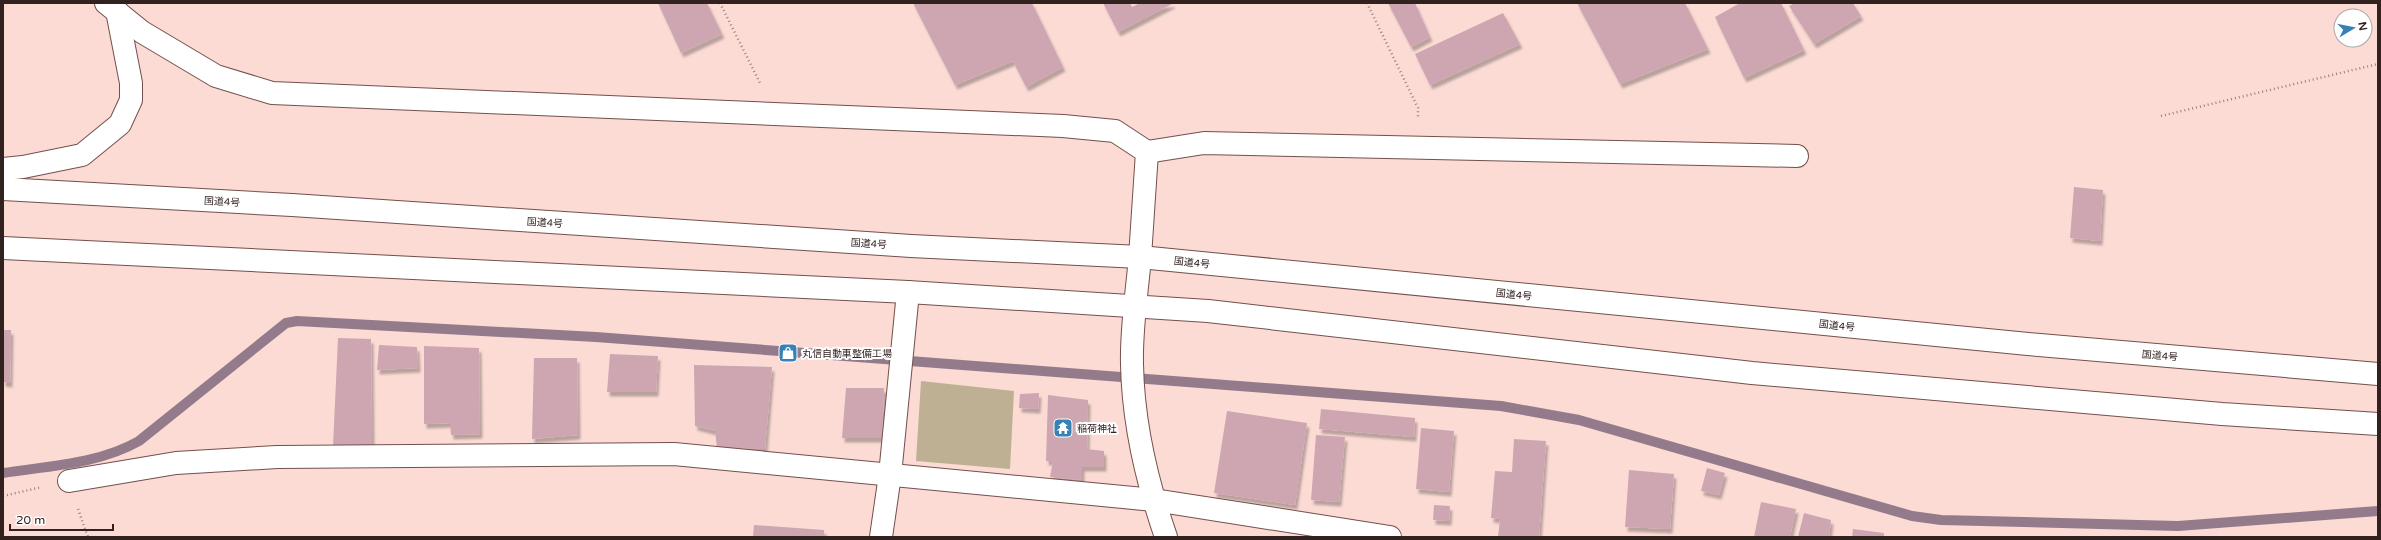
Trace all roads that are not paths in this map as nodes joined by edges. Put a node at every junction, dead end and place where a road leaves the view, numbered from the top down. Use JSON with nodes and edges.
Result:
{"nodes":[{"id":1,"x":111,"y":7,"type":"edge"},
{"id":2,"x":1147,"y":152,"type":"junction"},
{"id":3,"x":1797,"y":156,"type":"dead end"},
{"id":4,"x":3,"y":169,"type":"edge"},
{"id":5,"x":3,"y":189,"type":"edge"},
{"id":6,"x":3,"y":248,"type":"edge"},
{"id":7,"x":1140,"y":257,"type":"junction"},
{"id":8,"x":908,"y":292,"type":"junction"},
{"id":9,"x":1136,"y":306,"type":"junction"},
{"id":10,"x":2378,"y":374,"type":"edge"},
{"id":11,"x":2378,"y":424,"type":"edge"},
{"id":12,"x":890,"y":475,"type":"junction"},
{"id":13,"x":69,"y":481,"type":"road end"},
{"id":14,"x":1154,"y":500,"type":"junction"},
{"id":15,"x":881,"y":537,"type":"edge"},
{"id":16,"x":1166,"y":537,"type":"edge"},
{"id":17,"x":1390,"y":537,"type":"edge"}],
"edges":[{"from":1,"to":2,"type":"main road"},
{"from":1,"to":4,"type":"main road"},
{"from":2,"to":3,"type":"main road"},
{"from":2,"to":7,"type":"main road"},
{"from":5,"to":7,"type":"main road","name":"国道4号"},
{"from":6,"to":8,"type":"main road"},
{"from":7,"to":9,"type":"main road"},
{"from":7,"to":10,"type":"main road","name":"国道4号"},
{"from":8,"to":9,"type":"main road"},
{"from":8,"to":12,"type":"main road"},
{"from":9,"to":11,"type":"main road"},
{"from":9,"to":14,"type":"main road"},
{"from":12,"to":13,"type":"main road"},
{"from":12,"to":14,"type":"main road"},
{"from":12,"to":15,"type":"main road"},
{"from":14,"to":16,"type":"main road"},
{"from":14,"to":17,"type":"main road"}]}
